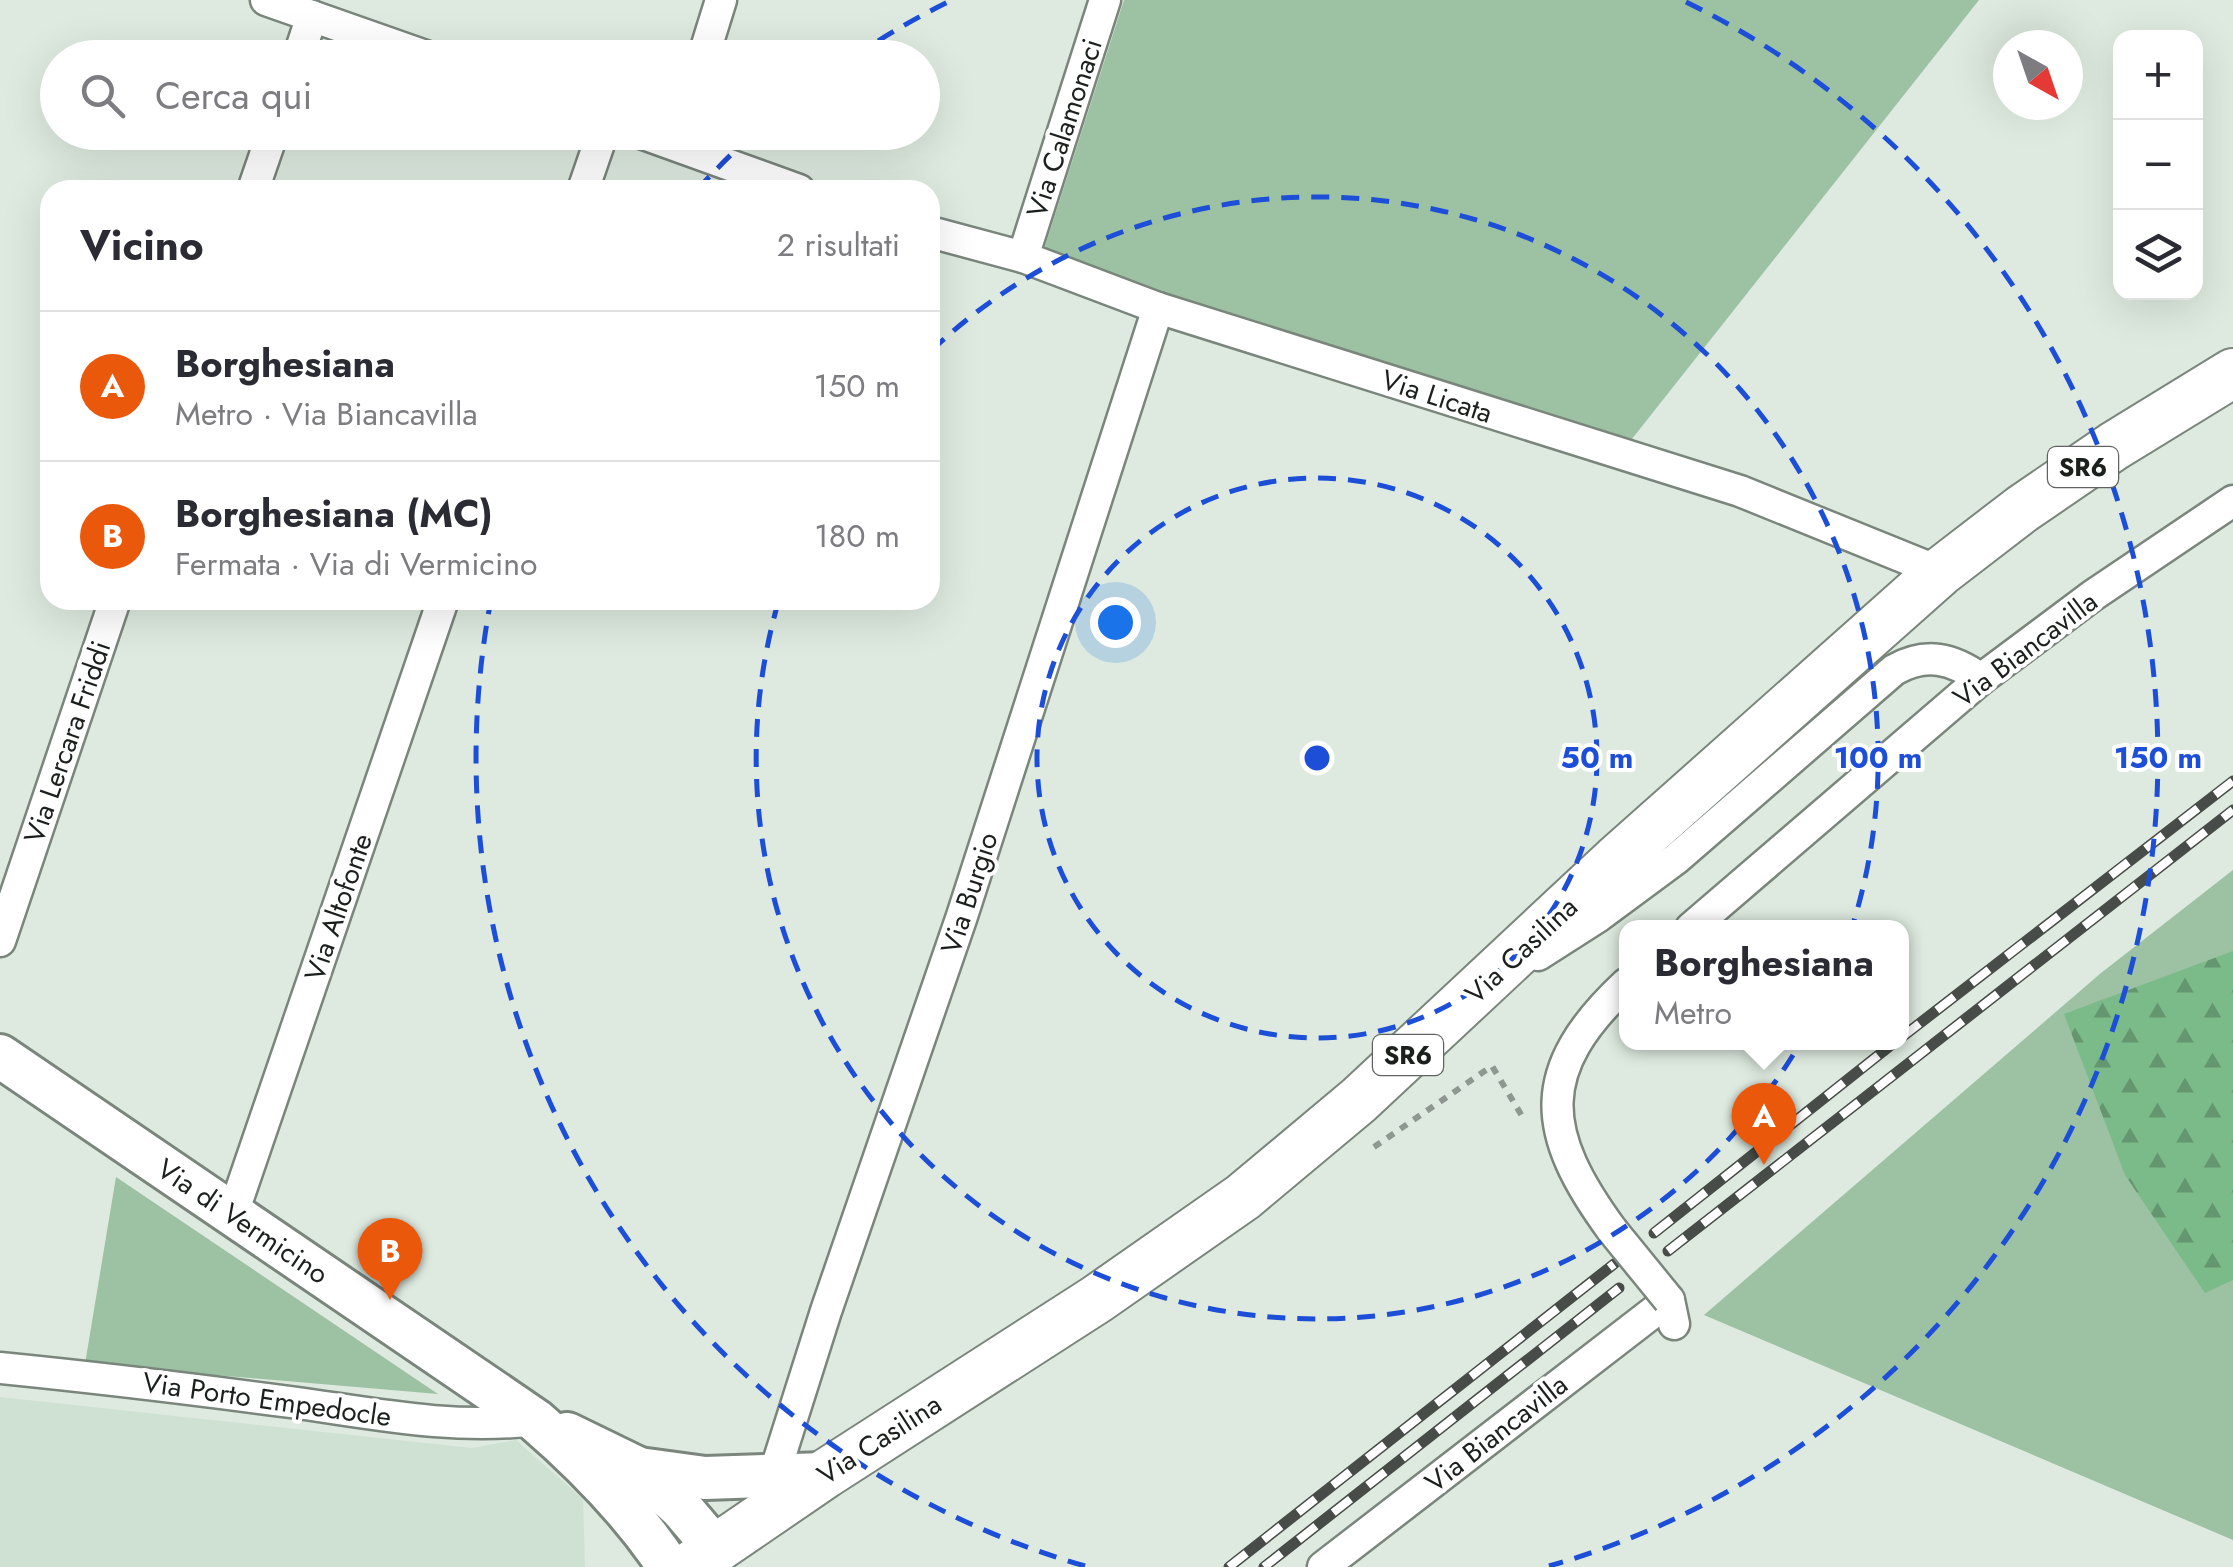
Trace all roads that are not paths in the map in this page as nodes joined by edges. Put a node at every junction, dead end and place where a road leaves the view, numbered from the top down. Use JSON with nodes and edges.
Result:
{"nodes":[{"id":1,"x":266,"y":0,"type":"edge"},
{"id":2,"x":722,"y":0,"type":"edge"},
{"id":3,"x":1105,"y":0,"type":"edge"},
{"id":4,"x":354,"y":14,"type":"edge"},
{"id":5,"x":312,"y":16,"type":"junction"},
{"id":6,"x":304,"y":40,"type":"edge"},
{"id":7,"x":400,"y":40,"type":"edge"},
{"id":8,"x":709,"y":40,"type":"edge"},
{"id":9,"x":267,"y":150,"type":"edge"},
{"id":10,"x":597,"y":150,"type":"edge"},
{"id":11,"x":703,"y":150,"type":"edge"},
{"id":12,"x":256,"y":180,"type":"edge"},
{"id":13,"x":586,"y":180,"type":"edge"},
{"id":14,"x":775,"y":180,"type":"edge"},
{"id":15,"x":940,"y":235,"type":"edge"},
{"id":16,"x":1023,"y":257,"type":"junction"},
{"id":17,"x":1158,"y":308,"type":"junction"},
{"id":18,"x":2233,"y":373,"type":"edge"},
{"id":19,"x":2233,"y":501,"type":"edge"},
{"id":20,"x":1940,"y":572,"type":"junction"},
{"id":21,"x":112,"y":610,"type":"edge"},
{"id":22,"x":440,"y":610,"type":"edge"},
{"id":23,"x":1981,"y":679,"type":"junction"},
{"id":24,"x":1700,"y":920,"type":"edge"},
{"id":25,"x":0,"y":941,"type":"edge"},
{"id":26,"x":1619,"y":991,"type":"edge"},
{"id":27,"x":1476,"y":993,"type":"junction"},
{"id":28,"x":0,"y":1056,"type":"edge"},
{"id":29,"x":232,"y":1213,"type":"junction"},
{"id":30,"x":0,"y":1368,"type":"edge"},
{"id":31,"x":534,"y":1420,"type":"junction"},
{"id":32,"x":639,"y":1468,"type":"junction"},
{"id":33,"x":825,"y":1474,"type":"junction"},
{"id":34,"x":774,"y":1476,"type":"junction"},
{"id":35,"x":702,"y":1558,"type":"edge"},
{"id":36,"x":669,"y":1567,"type":"edge"},
{"id":37,"x":1323,"y":1567,"type":"edge"}],
"edges":[{"from":1,"to":5,"type":"street"},
{"from":2,"to":8,"type":"street"},
{"from":3,"to":16,"type":"street","name":"Via Calamonaci"},
{"from":4,"to":5,"type":"street"},
{"from":4,"to":7,"type":"street"},
{"from":5,"to":6,"type":"street"},
{"from":9,"to":12,"type":"street"},
{"from":10,"to":13,"type":"street"},
{"from":11,"to":14,"type":"street"},
{"from":15,"to":16,"type":"street","name":"Via Licata"},
{"from":16,"to":17,"type":"street","name":"Via Licata"},
{"from":17,"to":20,"type":"street","name":"Via Licata"},
{"from":17,"to":34,"type":"street","name":"Via Burgio"},
{"from":18,"to":20,"type":"main road","name":"Via Casilina","number":"SR6"},
{"from":19,"to":23,"type":"street","name":"Via Biancavilla"},
{"from":20,"to":27,"type":"main road","name":"Via Casilina","number":"SR6"},
{"from":21,"to":25,"type":"street","name":"Via Lercara Friddi"},
{"from":22,"to":29,"type":"street","name":"Via Altofonte"},
{"from":23,"to":24,"type":"street","name":"Via Biancavilla"},
{"from":23,"to":27,"type":"street"},
{"from":26,"to":37,"type":"street","name":"Via Biancavilla","bridge":true},
{"from":27,"to":33,"type":"main road","name":"Via Casilina","number":"SR6"},
{"from":28,"to":29,"type":"main road","name":"Via di Vermicino"},
{"from":29,"to":31,"type":"main road","name":"Via di Vermicino"},
{"from":30,"to":31,"type":"street","name":"Via Porto Empedocle"},
{"from":31,"to":32,"type":"main road","name":"Via di Vermicino"},
{"from":31,"to":36,"type":"main road","name":"Via di Vermicino"},
{"from":32,"to":34,"type":"main road","name":"Via di Vermicino"},
{"from":32,"to":35,"type":"main road","name":"Via di Vermicino"},
{"from":33,"to":34,"type":"main road","name":"Via di Vermicino"},
{"from":33,"to":35,"type":"main road","name":"Via Casilina","number":"SR6"}]}
